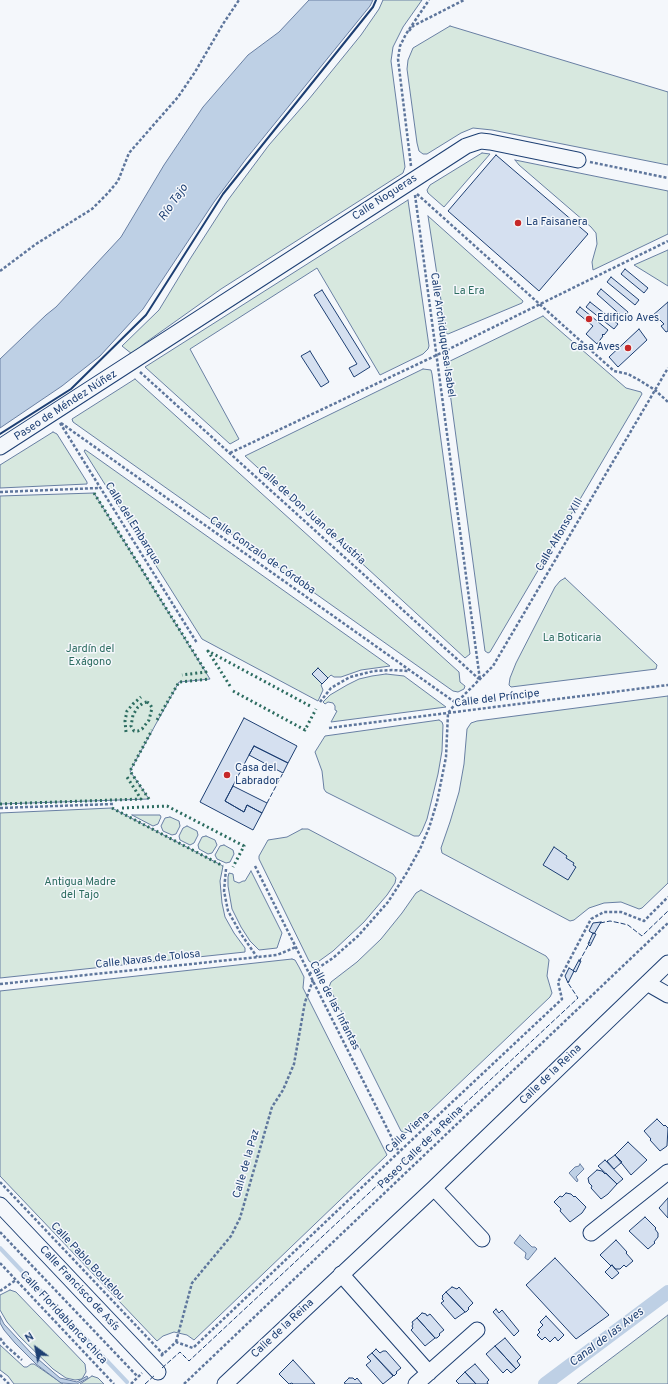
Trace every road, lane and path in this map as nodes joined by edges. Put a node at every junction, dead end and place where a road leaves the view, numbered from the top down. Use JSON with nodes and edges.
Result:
{"nodes":[{"id":1,"x":239,"y":0,"type":"edge"},
{"id":2,"x":429,"y":0,"type":"edge"},
{"id":3,"x":464,"y":0,"type":"edge"},
{"id":4,"x":406,"y":34,"type":"junction"},
{"id":5,"x":578,"y":160,"type":"joint"},
{"id":6,"x":668,"y":178,"type":"edge"},
{"id":7,"x":414,"y":186,"type":"junction"},
{"id":8,"x":668,"y":241,"type":"edge"},
{"id":9,"x":0,"y":271,"type":"edge"},
{"id":10,"x":540,"y":304,"type":"junction"},
{"id":11,"x":437,"y":355,"type":"junction"},
{"id":12,"x":131,"y":364,"type":"junction"},
{"id":13,"x":668,"y":368,"type":"edge"},
{"id":14,"x":655,"y":390,"type":"junction"},
{"id":15,"x":668,"y":402,"type":"edge"},
{"id":16,"x":59,"y":422,"type":"joint"},
{"id":17,"x":0,"y":447,"type":"edge"},
{"id":18,"x":230,"y":453,"type":"junction"},
{"id":19,"x":100,"y":488,"type":"junction"},
{"id":20,"x":0,"y":492,"type":"edge"},
{"id":21,"x":197,"y":643,"type":"dead end"},
{"id":22,"x":409,"y":671,"type":"junction"},
{"id":23,"x":480,"y":680,"type":"junction"},
{"id":24,"x":668,"y":685,"type":"edge"},
{"id":25,"x":320,"y":702,"type":"dead end"},
{"id":26,"x":456,"y":703,"type":"junction"},
{"id":27,"x":448,"y":713,"type":"junction"},
{"id":28,"x":329,"y":728,"type":"dead end"},
{"id":29,"x":113,"y":804,"type":"dead end"},
{"id":30,"x":0,"y":808,"type":"edge"},
{"id":31,"x":255,"y":866,"type":"dead end"},
{"id":32,"x":226,"y":869,"type":"dead end"},
{"id":33,"x":668,"y":897,"type":"edge"},
{"id":34,"x":668,"y":923,"type":"edge"},
{"id":35,"x":296,"y":946,"type":"junction"},
{"id":36,"x":257,"y":957,"type":"junction"},
{"id":37,"x":668,"y":963,"type":"edge"},
{"id":38,"x":309,"y":974,"type":"junction"},
{"id":39,"x":312,"y":980,"type":"junction"},
{"id":40,"x":647,"y":983,"type":"junction"},
{"id":41,"x":0,"y":984,"type":"edge"},
{"id":42,"x":668,"y":995,"type":"edge"},
{"id":43,"x":399,"y":1152,"type":"junction"},
{"id":44,"x":668,"y":1172,"type":"edge"},
{"id":45,"x":0,"y":1182,"type":"edge"},
{"id":46,"x":434,"y":1188,"type":"junction"},
{"id":47,"x":0,"y":1205,"type":"edge"},
{"id":48,"x":0,"y":1232,"type":"edge"},
{"id":49,"x":591,"y":1232,"type":"dead end"},
{"id":50,"x":482,"y":1239,"type":"dead end"},
{"id":51,"x":0,"y":1263,"type":"edge"},
{"id":52,"x":341,"y":1274,"type":"junction"},
{"id":53,"x":16,"y":1280,"type":"junction"},
{"id":54,"x":0,"y":1291,"type":"edge"},
{"id":55,"x":477,"y":1330,"type":"dead end"},
{"id":56,"x":0,"y":1338,"type":"edge"},
{"id":57,"x":176,"y":1342,"type":"junction"},
{"id":58,"x":163,"y":1354,"type":"junction"},
{"id":59,"x":22,"y":1360,"type":"dead end"},
{"id":60,"x":155,"y":1368,"type":"junction"},
{"id":61,"x":428,"y":1373,"type":"junction"},
{"id":62,"x":0,"y":1375,"type":"edge"},
{"id":63,"x":138,"y":1377,"type":"junction"},
{"id":64,"x":9,"y":1384,"type":"edge"},
{"id":65,"x":114,"y":1384,"type":"edge"},
{"id":66,"x":131,"y":1384,"type":"edge"},
{"id":67,"x":184,"y":1384,"type":"edge"},
{"id":68,"x":225,"y":1384,"type":"edge"},
{"id":69,"x":416,"y":1384,"type":"edge"}],
"edges":[{"from":1,"to":9,"type":"path"},
{"from":2,"to":4,"type":"path","name":"Calle Archiduquesa Isabel"},
{"from":3,"to":4,"type":"path"},
{"from":4,"to":7,"type":"path","name":"Calle Archiduquesa Isabel"},
{"from":5,"to":6,"type":"path"},
{"from":5,"to":7,"type":"street","name":"Calle Nogueras"},
{"from":7,"to":10,"type":"path"},
{"from":7,"to":11,"type":"path","name":"Calle Archiduquesa Isabel"},
{"from":7,"to":12,"type":"street","name":"Calle Nogueras"},
{"from":8,"to":10,"type":"path"},
{"from":10,"to":11,"type":"path"},
{"from":10,"to":14,"type":"path"},
{"from":11,"to":18,"type":"path"},
{"from":11,"to":23,"type":"path","name":"Calle Archiduquesa Isabel"},
{"from":12,"to":17,"type":"street","name":"Paseo de Méndez Núñez"},
{"from":12,"to":18,"type":"path","name":"Calle de Don Juan de Austria"},
{"from":13,"to":14,"type":"path","name":"Calle Alfonso XIII"},
{"from":14,"to":15,"type":"path"},
{"from":14,"to":23,"type":"path","name":"Calle Alfonso XIII"},
{"from":16,"to":19,"type":"path","name":"Calle del Embarque"},
{"from":16,"to":22,"type":"path","name":"Calle Gonzalo de Córdoba"},
{"from":18,"to":23,"type":"path","name":"Calle de Don Juan de Austria"},
{"from":19,"to":20,"type":"path"},
{"from":19,"to":21,"type":"path","name":"Calle del Embarque"},
{"from":22,"to":25,"type":"path"},
{"from":22,"to":26,"type":"path","name":"Calle Gonzalo de Córdoba"},
{"from":23,"to":26,"type":"path","name":"Calle Alfonso XIII"},
{"from":24,"to":27,"type":"path","name":"Calle del Príncipe"},
{"from":26,"to":27,"type":"path","name":"Calle Alfonso XIII"},
{"from":27,"to":28,"type":"path","name":"Calle del Príncipe"},
{"from":27,"to":38,"type":"path"},
{"from":29,"to":30,"type":"path"},
{"from":31,"to":35,"type":"path","name":"Calle de las Infantas"},
{"from":32,"to":36,"type":"path"},
{"from":33,"to":43,"type":"path","name":"Calle Viena"},
{"from":34,"to":67,"type":"path","name":"Paseo Calle de la Reina"},
{"from":35,"to":36,"type":"path","name":"Calle Navas de Tolosa"},
{"from":35,"to":38,"type":"path","name":"Calle de las Infantas"},
{"from":36,"to":41,"type":"path","name":"Calle Navas de Tolosa"},
{"from":37,"to":40,"type":"street","name":"Calle de la Reina"},
{"from":38,"to":39,"type":"path","name":"Calle de las Infantas"},
{"from":39,"to":43,"type":"path","name":"Calle de las Infantas"},
{"from":39,"to":57,"type":"path","name":"Calle de la Paz"},
{"from":40,"to":42,"type":"street"},
{"from":40,"to":46,"type":"street","name":"Calle de la Reina"},
{"from":43,"to":57,"type":"path","name":"Calle Viena"},
{"from":44,"to":49,"type":"street"},
{"from":45,"to":58,"type":"path","name":"Calle Pablo Boutelou"},
{"from":46,"to":50,"type":"street"},
{"from":46,"to":52,"type":"street","name":"Calle de la Reina"},
{"from":47,"to":60,"type":"street","name":"Calle Francisco de Asís"},
{"from":48,"to":63,"type":"path"},
{"from":51,"to":53,"type":"path","name":"Calle Floridablanca chica"},
{"from":52,"to":61,"type":"street"},
{"from":52,"to":68,"type":"street","name":"Calle de la Reina"},
{"from":53,"to":54,"type":"path"},
{"from":53,"to":65,"type":"path","name":"Calle Floridablanca chica"},
{"from":55,"to":61,"type":"street"},
{"from":56,"to":59,"type":"path"},
{"from":57,"to":58,"type":"path"},
{"from":58,"to":60,"type":"path"},
{"from":60,"to":63,"type":"path"},
{"from":61,"to":69,"type":"street"},
{"from":62,"to":64,"type":"path"},
{"from":63,"to":66,"type":"path"}]}
